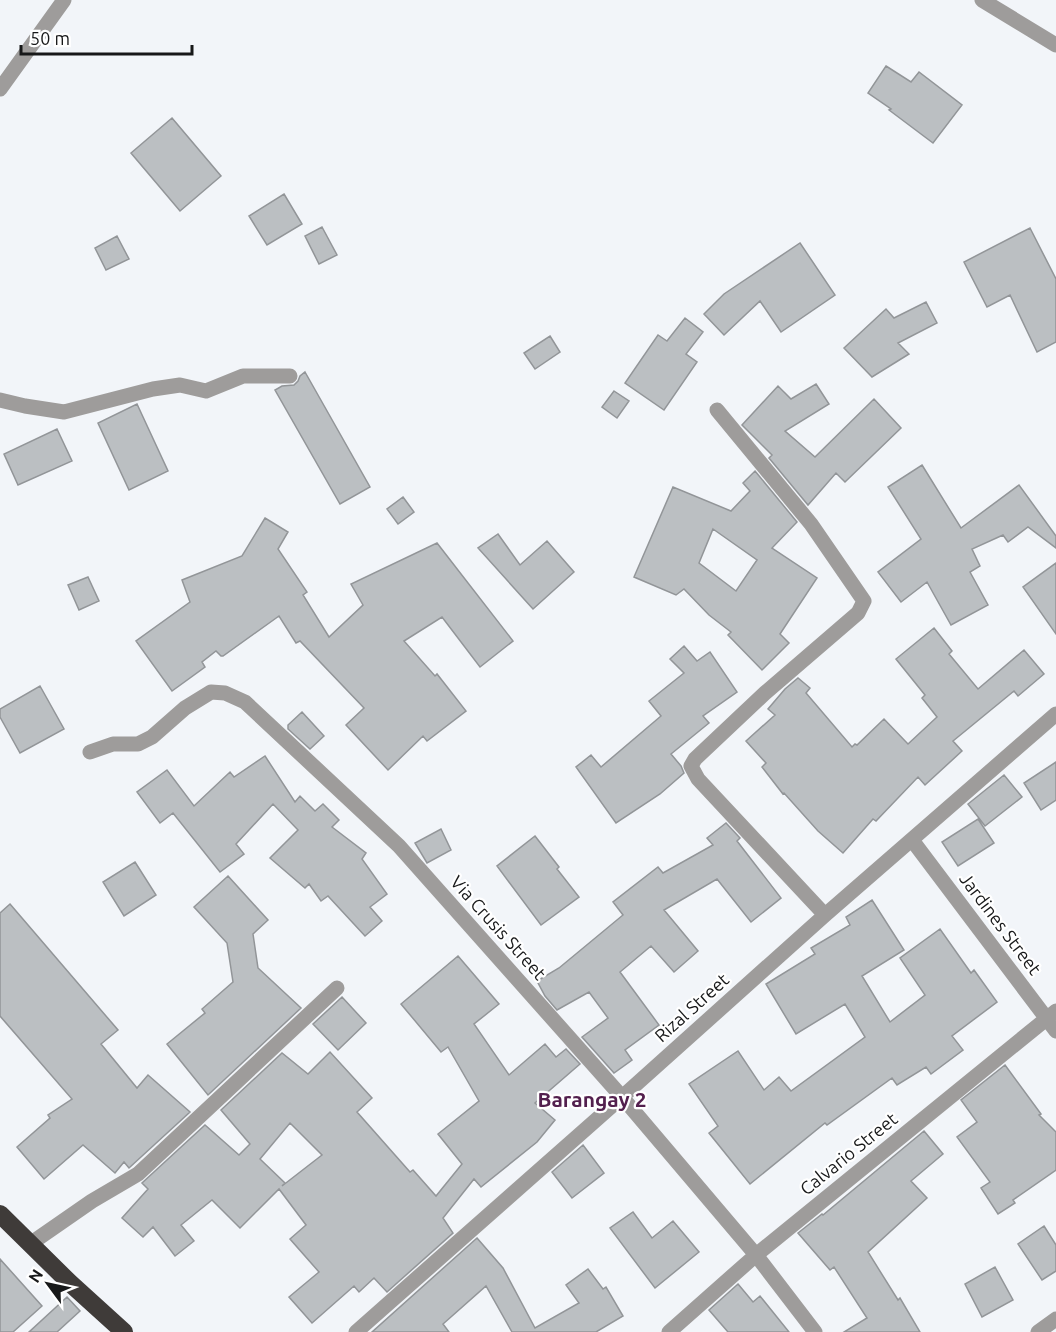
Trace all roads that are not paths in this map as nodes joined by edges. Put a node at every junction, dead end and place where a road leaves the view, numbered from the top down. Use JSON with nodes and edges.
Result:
{"nodes":[{"id":1,"x":64,"y":0,"type":"edge"},
{"id":2,"x":982,"y":0,"type":"edge"},
{"id":3,"x":1056,"y":45,"type":"edge"},
{"id":4,"x":0,"y":89,"type":"edge"},
{"id":5,"x":290,"y":376,"type":"dead end"},
{"id":6,"x":0,"y":400,"type":"edge"},
{"id":7,"x":717,"y":410,"type":"dead end"},
{"id":8,"x":1056,"y":714,"type":"edge"},
{"id":9,"x":90,"y":752,"type":"dead end"},
{"id":10,"x":912,"y":840,"type":"junction"},
{"id":11,"x":825,"y":915,"type":"junction"},
{"id":12,"x":337,"y":988,"type":"dead end"},
{"id":13,"x":1053,"y":1020,"type":"edge"},
{"id":14,"x":622,"y":1097,"type":"junction"},
{"id":15,"x":0,"y":1214,"type":"edge"},
{"id":16,"x":30,"y":1244,"type":"junction"},
{"id":17,"x":756,"y":1255,"type":"junction"},
{"id":18,"x":1056,"y":1319,"type":"edge"},
{"id":19,"x":124,"y":1332,"type":"edge"},
{"id":20,"x":356,"y":1332,"type":"edge"},
{"id":21,"x":669,"y":1332,"type":"edge"},
{"id":22,"x":815,"y":1332,"type":"edge"},
{"id":23,"x":1038,"y":1332,"type":"edge"}],
"edges":[{"from":1,"to":4,"type":"street"},
{"from":2,"to":3,"type":"street"},
{"from":5,"to":6,"type":"street"},
{"from":7,"to":11,"type":"street"},
{"from":8,"to":10,"type":"street","name":"Rizal Street"},
{"from":9,"to":14,"type":"street","name":"Via Crusis Street"},
{"from":10,"to":11,"type":"street","name":"Rizal Street"},
{"from":10,"to":13,"type":"street","name":"Jardines Street"},
{"from":11,"to":14,"type":"street","name":"Rizal Street"},
{"from":12,"to":16,"type":"street"},
{"from":13,"to":17,"type":"street","name":"Calvario Street"},
{"from":14,"to":17,"type":"street","name":"Via Crusis Street"},
{"from":14,"to":20,"type":"street","name":"Rizal Street"},
{"from":15,"to":16,"type":"highway"},
{"from":16,"to":19,"type":"highway"},
{"from":17,"to":21,"type":"street","name":"Calvario Street"},
{"from":17,"to":22,"type":"street","name":"Via Crusis Street"},
{"from":18,"to":23,"type":"street"}]}
